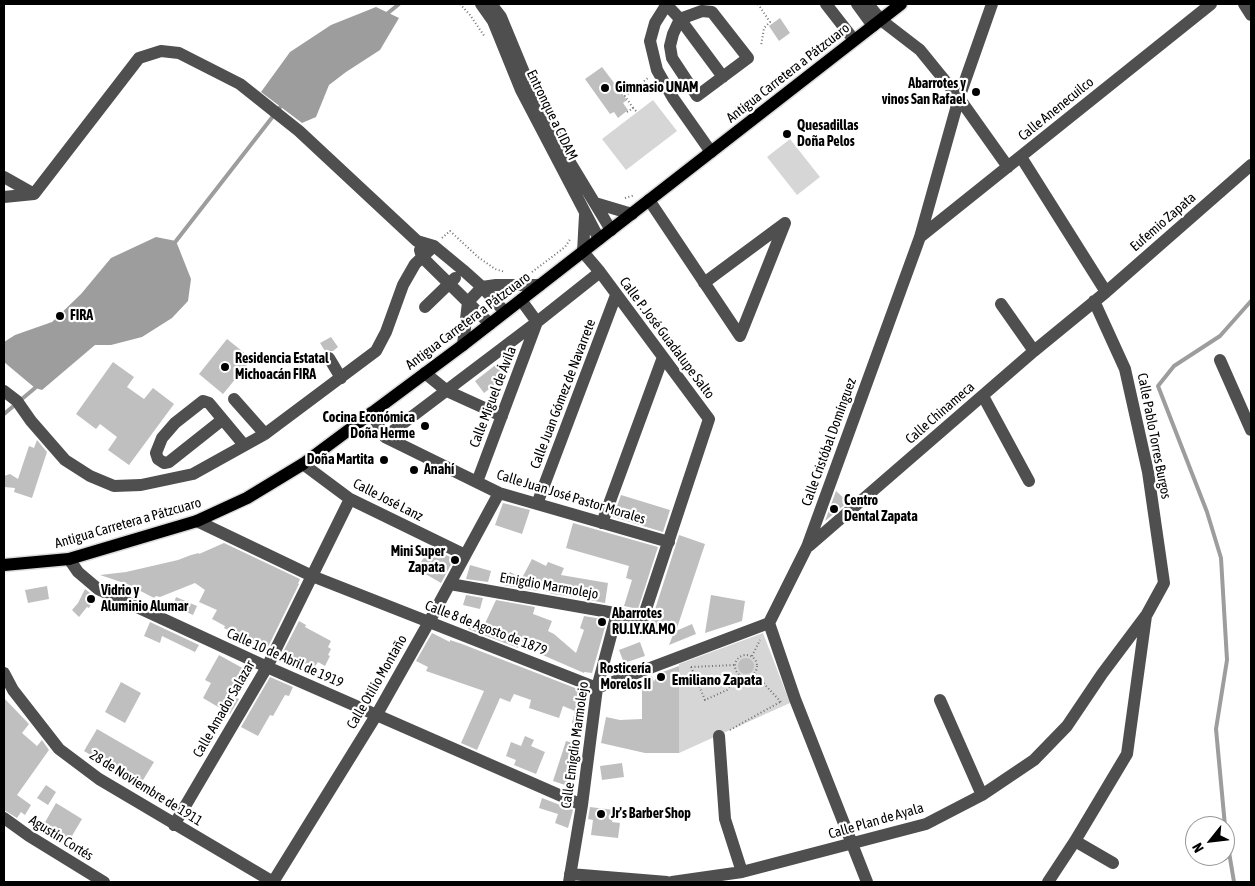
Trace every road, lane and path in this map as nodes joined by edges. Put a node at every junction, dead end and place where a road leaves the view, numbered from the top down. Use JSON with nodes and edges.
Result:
{"nodes":[{"id":1,"x":460,"y":4,"type":"edge"},
{"id":2,"x":481,"y":4,"type":"edge"},
{"id":3,"x":492,"y":4,"type":"edge"},
{"id":4,"x":666,"y":4,"type":"edge"},
{"id":5,"x":758,"y":4,"type":"edge"},
{"id":6,"x":826,"y":4,"type":"edge"},
{"id":7,"x":837,"y":4,"type":"edge"},
{"id":8,"x":857,"y":4,"type":"edge"},
{"id":9,"x":868,"y":4,"type":"edge"},
{"id":10,"x":901,"y":4,"type":"edge"},
{"id":11,"x":992,"y":4,"type":"edge"},
{"id":12,"x":1211,"y":4,"type":"edge"},
{"id":13,"x":1244,"y":4,"type":"edge"},
{"id":14,"x":1251,"y":15,"type":"edge"},
{"id":15,"x":680,"y":19,"type":"junction"},
{"id":16,"x":877,"y":23,"type":"junction"},
{"id":17,"x":858,"y":38,"type":"junction"},
{"id":18,"x":486,"y":39,"type":"dead end"},
{"id":19,"x":761,"y":46,"type":"dead end"},
{"id":20,"x":657,"y":70,"type":"junction"},
{"id":21,"x":723,"y":77,"type":"junction"},
{"id":22,"x":525,"y":88,"type":"junction"},
{"id":23,"x":959,"y":98,"type":"junction"},
{"id":24,"x":633,"y":108,"type":"junction"},
{"id":25,"x":627,"y":112,"type":"dead end"},
{"id":26,"x":637,"y":112,"type":"dead end"},
{"id":27,"x":710,"y":152,"type":"junction"},
{"id":28,"x":1021,"y":156,"type":"junction"},
{"id":29,"x":1251,"y":165,"type":"edge"},
{"id":30,"x":566,"y":166,"type":"junction"},
{"id":31,"x":1008,"y":167,"type":"junction"},
{"id":32,"x":4,"y":177,"type":"edge"},
{"id":33,"x":34,"y":194,"type":"junction"},
{"id":34,"x":636,"y":194,"type":"dead end"},
{"id":35,"x":4,"y":197,"type":"edge"},
{"id":36,"x":622,"y":200,"type":"dead end"},
{"id":37,"x":649,"y":200,"type":"junction"},
{"id":38,"x":595,"y":203,"type":"junction"},
{"id":39,"x":632,"y":214,"type":"junction"},
{"id":40,"x":585,"y":215,"type":"junction"},
{"id":41,"x":611,"y":230,"type":"junction"},
{"id":42,"x":575,"y":231,"type":"dead end"},
{"id":43,"x":920,"y":236,"type":"junction"},
{"id":44,"x":599,"y":240,"type":"junction"},
{"id":45,"x":417,"y":241,"type":"junction"},
{"id":46,"x":434,"y":246,"type":"junction"},
{"id":47,"x":583,"y":252,"type":"junction"},
{"id":48,"x":422,"y":256,"type":"junction"},
{"id":49,"x":463,"y":270,"type":"junction"},
{"id":50,"x":506,"y":272,"type":"dead end"},
{"id":51,"x":600,"y":272,"type":"junction"},
{"id":52,"x":530,"y":273,"type":"dead end"},
{"id":53,"x":704,"y":283,"type":"junction"},
{"id":54,"x":449,"y":284,"type":"junction"},
{"id":55,"x":540,"y":286,"type":"junction"},
{"id":56,"x":482,"y":287,"type":"junction"},
{"id":57,"x":1106,"y":292,"type":"junction"},
{"id":58,"x":616,"y":295,"type":"junction"},
{"id":59,"x":521,"y":300,"type":"junction"},
{"id":60,"x":1094,"y":301,"type":"junction"},
{"id":61,"x":468,"y":302,"type":"junction"},
{"id":62,"x":1001,"y":304,"type":"dead end"},
{"id":63,"x":425,"y":307,"type":"dead end"},
{"id":64,"x":505,"y":312,"type":"junction"},
{"id":65,"x":537,"y":322,"type":"junction"},
{"id":66,"x":490,"y":324,"type":"junction"},
{"id":67,"x":463,"y":345,"type":"junction"},
{"id":68,"x":1034,"y":351,"type":"junction"},
{"id":69,"x":663,"y":357,"type":"junction"},
{"id":70,"x":329,"y":358,"type":"dead end"},
{"id":71,"x":1220,"y":360,"type":"dead end"},
{"id":72,"x":424,"y":373,"type":"junction"},
{"id":73,"x":341,"y":378,"type":"junction"},
{"id":74,"x":4,"y":390,"type":"edge"},
{"id":75,"x":447,"y":390,"type":"junction"},
{"id":76,"x":983,"y":396,"type":"junction"},
{"id":77,"x":234,"y":398,"type":"dead end"},
{"id":78,"x":371,"y":412,"type":"junction"},
{"id":79,"x":502,"y":416,"type":"junction"},
{"id":80,"x":222,"y":420,"type":"junction"},
{"id":81,"x":1251,"y":430,"type":"edge"},
{"id":82,"x":265,"y":434,"type":"junction"},
{"id":83,"x":385,"y":437,"type":"junction"},
{"id":84,"x":244,"y":445,"type":"junction"},
{"id":85,"x":302,"y":464,"type":"junction"},
{"id":86,"x":1029,"y":481,"type":"dead end"},
{"id":87,"x":477,"y":482,"type":"junction"},
{"id":88,"x":499,"y":493,"type":"junction"},
{"id":89,"x":350,"y":499,"type":"junction"},
{"id":90,"x":537,"y":504,"type":"junction"},
{"id":91,"x":196,"y":521,"type":"junction"},
{"id":92,"x":602,"y":523,"type":"junction"},
{"id":93,"x":669,"y":542,"type":"junction"},
{"id":94,"x":807,"y":547,"type":"junction"},
{"id":95,"x":466,"y":555,"type":"junction"},
{"id":96,"x":69,"y":559,"type":"junction"},
{"id":97,"x":4,"y":565,"type":"edge"},
{"id":98,"x":312,"y":576,"type":"junction"},
{"id":99,"x":1164,"y":583,"type":"joint"},
{"id":100,"x":450,"y":584,"type":"junction"},
{"id":101,"x":617,"y":613,"type":"junction"},
{"id":102,"x":1147,"y":614,"type":"junction"},
{"id":103,"x":643,"y":618,"type":"joint"},
{"id":104,"x":430,"y":622,"type":"junction"},
{"id":105,"x":769,"y":623,"type":"junction"},
{"id":106,"x":684,"y":654,"type":"junction"},
{"id":107,"x":735,"y":665,"type":"junction"},
{"id":108,"x":267,"y":667,"type":"junction"},
{"id":109,"x":691,"y":667,"type":"junction"},
{"id":110,"x":4,"y":673,"type":"edge"},
{"id":111,"x":754,"y":673,"type":"junction"},
{"id":112,"x":739,"y":674,"type":"junction"},
{"id":113,"x":597,"y":688,"type":"junction"},
{"id":114,"x":796,"y":699,"type":"junction"},
{"id":115,"x":940,"y":700,"type":"dead end"},
{"id":116,"x":780,"y":702,"type":"junction"},
{"id":117,"x":377,"y":714,"type":"junction"},
{"id":118,"x":719,"y":736,"type":"joint"},
{"id":119,"x":982,"y":795,"type":"junction"},
{"id":120,"x":582,"y":805,"type":"junction"},
{"id":121,"x":4,"y":818,"type":"edge"},
{"id":122,"x":174,"y":825,"type":"junction"},
{"id":123,"x":1075,"y":841,"type":"junction"},
{"id":124,"x":853,"y":844,"type":"junction"},
{"id":125,"x":1112,"y":862,"type":"dead end"},
{"id":126,"x":742,"y":872,"type":"junction"},
{"id":127,"x":569,"y":878,"type":"edge"},
{"id":128,"x":104,"y":882,"type":"edge"},
{"id":129,"x":273,"y":882,"type":"edge"},
{"id":130,"x":667,"y":882,"type":"edge"},
{"id":131,"x":672,"y":882,"type":"edge"},
{"id":132,"x":867,"y":882,"type":"edge"},
{"id":133,"x":1048,"y":882,"type":"edge"}],
"edges":[{"from":1,"to":18,"type":"path"},
{"from":2,"to":22,"type":"street","name":"Entronque a CIDAM"},
{"from":3,"to":22,"type":"street","name":"Entronque a CIDAM"},
{"from":4,"to":15,"type":"street"},
{"from":4,"to":20,"type":"street"},
{"from":5,"to":19,"type":"path"},
{"from":6,"to":17,"type":"street"},
{"from":7,"to":17,"type":"street"},
{"from":8,"to":16,"type":"street"},
{"from":9,"to":16,"type":"street"},
{"from":10,"to":16,"type":"main road","name":"Antigua Carretera a Pátzcuaro"},
{"from":11,"to":23,"type":"street","name":"Calle Cristóbal Domínguez"},
{"from":12,"to":28,"type":"street","name":"Calle Anenecuilco"},
{"from":13,"to":14,"type":"street"},
{"from":15,"to":21,"type":"street"},
{"from":15,"to":21,"type":"street"},
{"from":15,"to":21,"type":"street"},
{"from":16,"to":17,"type":"main road","name":"Antigua Carretera a Pátzcuaro"},
{"from":16,"to":23,"type":"street"},
{"from":17,"to":27,"type":"main road","name":"Antigua Carretera a Pátzcuaro"},
{"from":20,"to":24,"type":"path"},
{"from":20,"to":27,"type":"street"},
{"from":22,"to":30,"type":"street","name":"Entronque a CIDAM"},
{"from":23,"to":31,"type":"street"},
{"from":23,"to":43,"type":"street","name":"Calle Cristóbal Domínguez"},
{"from":24,"to":25,"type":"path"},
{"from":24,"to":26,"type":"path"},
{"from":27,"to":37,"type":"main road","name":"Antigua Carretera a Pátzcuaro"},
{"from":28,"to":31,"type":"street","name":"Calle Anenecuilco"},
{"from":28,"to":57,"type":"street"},
{"from":29,"to":57,"type":"street","name":"Eufemio Zapata"},
{"from":30,"to":38,"type":"street","name":"Entronque a CIDAM"},
{"from":30,"to":40,"type":"street","name":"Entronque a CIDAM"},
{"from":31,"to":43,"type":"street","name":"Calle Anenecuilco"},
{"from":32,"to":33,"type":"street"},
{"from":33,"to":35,"type":"street"},
{"from":33,"to":45,"type":"street"},
{"from":34,"to":36,"type":"path"},
{"from":37,"to":39,"type":"main road","name":"Antigua Carretera a Pátzcuaro"},
{"from":37,"to":53,"type":"street"},
{"from":38,"to":39,"type":"street"},
{"from":38,"to":41,"type":"street","name":"Entronque a CIDAM"},
{"from":39,"to":41,"type":"main road","name":"Antigua Carretera a Pátzcuaro"},
{"from":40,"to":44,"type":"street","name":"Entronque a CIDAM"},
{"from":40,"to":47,"type":"street"},
{"from":41,"to":44,"type":"main road","name":"Antigua Carretera a Pátzcuaro"},
{"from":42,"to":52,"type":"path"},
{"from":43,"to":94,"type":"street","name":"Calle Cristóbal Domínguez"},
{"from":44,"to":47,"type":"main road","name":"Antigua Carretera a Pátzcuaro"},
{"from":45,"to":46,"type":"street"},
{"from":45,"to":48,"type":"street"},
{"from":46,"to":48,"type":"street"},
{"from":46,"to":49,"type":"street"},
{"from":46,"to":50,"type":"path"},
{"from":47,"to":51,"type":"street","name":"Calle P. José Guadalupe Salto"},
{"from":47,"to":55,"type":"main road","name":"Antigua Carretera a Pátzcuaro"},
{"from":48,"to":54,"type":"street"},
{"from":48,"to":73,"type":"street"},
{"from":49,"to":54,"type":"street"},
{"from":49,"to":56,"type":"street"},
{"from":51,"to":58,"type":"street","name":"Calle P. José Guadalupe Salto"},
{"from":51,"to":65,"type":"street"},
{"from":53,"to":53,"type":"street"},
{"from":54,"to":61,"type":"street"},
{"from":54,"to":63,"type":"street"},
{"from":55,"to":56,"type":"street"},
{"from":55,"to":59,"type":"main road","name":"Antigua Carretera a Pátzcuaro"},
{"from":56,"to":61,"type":"street"},
{"from":56,"to":64,"type":"street"},
{"from":57,"to":60,"type":"street","name":"Eufemio Zapata"},
{"from":58,"to":69,"type":"street","name":"Calle P. José Guadalupe Salto"},
{"from":58,"to":90,"type":"street","name":"Calle Juan Gómez de Navarrete"},
{"from":59,"to":64,"type":"main road","name":"Antigua Carretera a Pátzcuaro"},
{"from":59,"to":65,"type":"street"},
{"from":60,"to":68,"type":"street","name":"Calle Chinameca"},
{"from":60,"to":99,"type":"street","name":"Calle Pablo Torres Burgos"},
{"from":61,"to":66,"type":"street"},
{"from":61,"to":67,"type":"street"},
{"from":62,"to":68,"type":"street"},
{"from":64,"to":66,"type":"main road","name":"Antigua Carretera a Pátzcuaro"},
{"from":65,"to":75,"type":"street"},
{"from":65,"to":79,"type":"street","name":"Calle Miguel de Ávila"},
{"from":66,"to":67,"type":"main road","name":"Antigua Carretera a Pátzcuaro"},
{"from":67,"to":72,"type":"main road","name":"Antigua Carretera a Pátzcuaro"},
{"from":68,"to":76,"type":"street","name":"Calle Chinameca"},
{"from":69,"to":92,"type":"street"},
{"from":69,"to":93,"type":"street","name":"Calle P. José Guadalupe Salto"},
{"from":70,"to":73,"type":"street"},
{"from":71,"to":81,"type":"street"},
{"from":72,"to":75,"type":"street"},
{"from":72,"to":78,"type":"main road","name":"Antigua Carretera a Pátzcuaro"},
{"from":73,"to":82,"type":"street"},
{"from":74,"to":84,"type":"street"},
{"from":75,"to":79,"type":"street"},
{"from":75,"to":83,"type":"street"},
{"from":76,"to":86,"type":"street"},
{"from":76,"to":94,"type":"street","name":"Calle Chinameca"},
{"from":77,"to":82,"type":"street"},
{"from":78,"to":83,"type":"street"},
{"from":78,"to":85,"type":"main road","name":"Antigua Carretera a Pátzcuaro"},
{"from":79,"to":87,"type":"street","name":"Calle Miguel de Ávila"},
{"from":80,"to":80,"type":"street"},
{"from":80,"to":84,"type":"street"},
{"from":82,"to":84,"type":"street"},
{"from":83,"to":87,"type":"street","name":"Calle Juan José Pastor Morales"},
{"from":85,"to":89,"type":"street","name":"Calle José Lanz"},
{"from":85,"to":91,"type":"main road","name":"Antigua Carretera a Pátzcuaro"},
{"from":87,"to":88,"type":"street","name":"Calle Juan José Pastor Morales"},
{"from":88,"to":90,"type":"street","name":"Calle Juan José Pastor Morales"},
{"from":88,"to":95,"type":"street","name":"Calle Otilio Montaño"},
{"from":89,"to":95,"type":"street","name":"Calle José Lanz"},
{"from":89,"to":98,"type":"street","name":"Calle Amador Salazar"},
{"from":90,"to":92,"type":"street","name":"Calle Juan José Pastor Morales"},
{"from":91,"to":96,"type":"main road","name":"Antigua Carretera a Pátzcuaro"},
{"from":91,"to":98,"type":"street","name":"Calle 8 de Agosto de 1879"},
{"from":92,"to":93,"type":"street","name":"Calle Juan José Pastor Morales"},
{"from":93,"to":103,"type":"street","name":"Calle P. José Guadalupe Salto"},
{"from":94,"to":105,"type":"street","name":"Calle Cristóbal Domínguez"},
{"from":95,"to":100,"type":"street","name":"Calle Otilio Montaño"},
{"from":96,"to":97,"type":"main road","name":"Antigua Carretera a Pátzcuaro"},
{"from":96,"to":108,"type":"street","name":"Calle 10 de Abril de 1919"},
{"from":98,"to":104,"type":"street","name":"Calle 8 de Agosto de 1879"},
{"from":98,"to":108,"type":"street","name":"Calle Amador Salazar"},
{"from":99,"to":102,"type":"street","name":"Calle Plan de Ayala"},
{"from":100,"to":101,"type":"street","name":"Emigdio Marmolejo"},
{"from":100,"to":104,"type":"street","name":"Calle Otilio Montaño"},
{"from":101,"to":103,"type":"street","name":"Emigdio Marmolejo"},
{"from":101,"to":113,"type":"street","name":"Calle Emigdio Marmolejo"},
{"from":102,"to":119,"type":"street","name":"Calle Plan de Ayala"},
{"from":102,"to":123,"type":"street"},
{"from":104,"to":113,"type":"street","name":"Calle 8 de Agosto de 1879"},
{"from":104,"to":117,"type":"street","name":"Calle Otilio Montaño"},
{"from":105,"to":106,"type":"street"},
{"from":105,"to":114,"type":"street"},
{"from":106,"to":109,"type":"path"},
{"from":106,"to":113,"type":"street"},
{"from":107,"to":109,"type":"path"},
{"from":107,"to":111,"type":"path"},
{"from":107,"to":112,"type":"path"},
{"from":108,"to":117,"type":"street","name":"Calle 10 de Abril de 1919"},
{"from":108,"to":122,"type":"street","name":"Calle Amador Salazar"},
{"from":109,"to":112,"type":"path"},
{"from":110,"to":122,"type":"street","name":"28 de Noviembre de 1911"},
{"from":111,"to":112,"type":"path"},
{"from":111,"to":116,"type":"path"},
{"from":113,"to":120,"type":"street","name":"Calle Emigdio Marmolejo"},
{"from":114,"to":116,"type":"path"},
{"from":114,"to":124,"type":"street"},
{"from":115,"to":119,"type":"street"},
{"from":116,"to":118,"type":"path"},
{"from":117,"to":120,"type":"street","name":"Calle 10 de Abril de 1919"},
{"from":117,"to":129,"type":"street","name":"Calle Otilio Montaño"},
{"from":118,"to":126,"type":"street"},
{"from":119,"to":124,"type":"street","name":"Calle Plan de Ayala"},
{"from":120,"to":127,"type":"street","name":"Calle Emigdio Marmolejo"},
{"from":121,"to":128,"type":"street","name":"Agustín Cortés"},
{"from":122,"to":129,"type":"street","name":"28 de Noviembre de 1911"},
{"from":123,"to":125,"type":"street"},
{"from":123,"to":133,"type":"street"},
{"from":124,"to":126,"type":"street","name":"Calle Plan de Ayala"},
{"from":124,"to":132,"type":"street"},
{"from":126,"to":131,"type":"street","name":"Calle Plan de Ayala"},
{"from":127,"to":130,"type":"street"}]}
